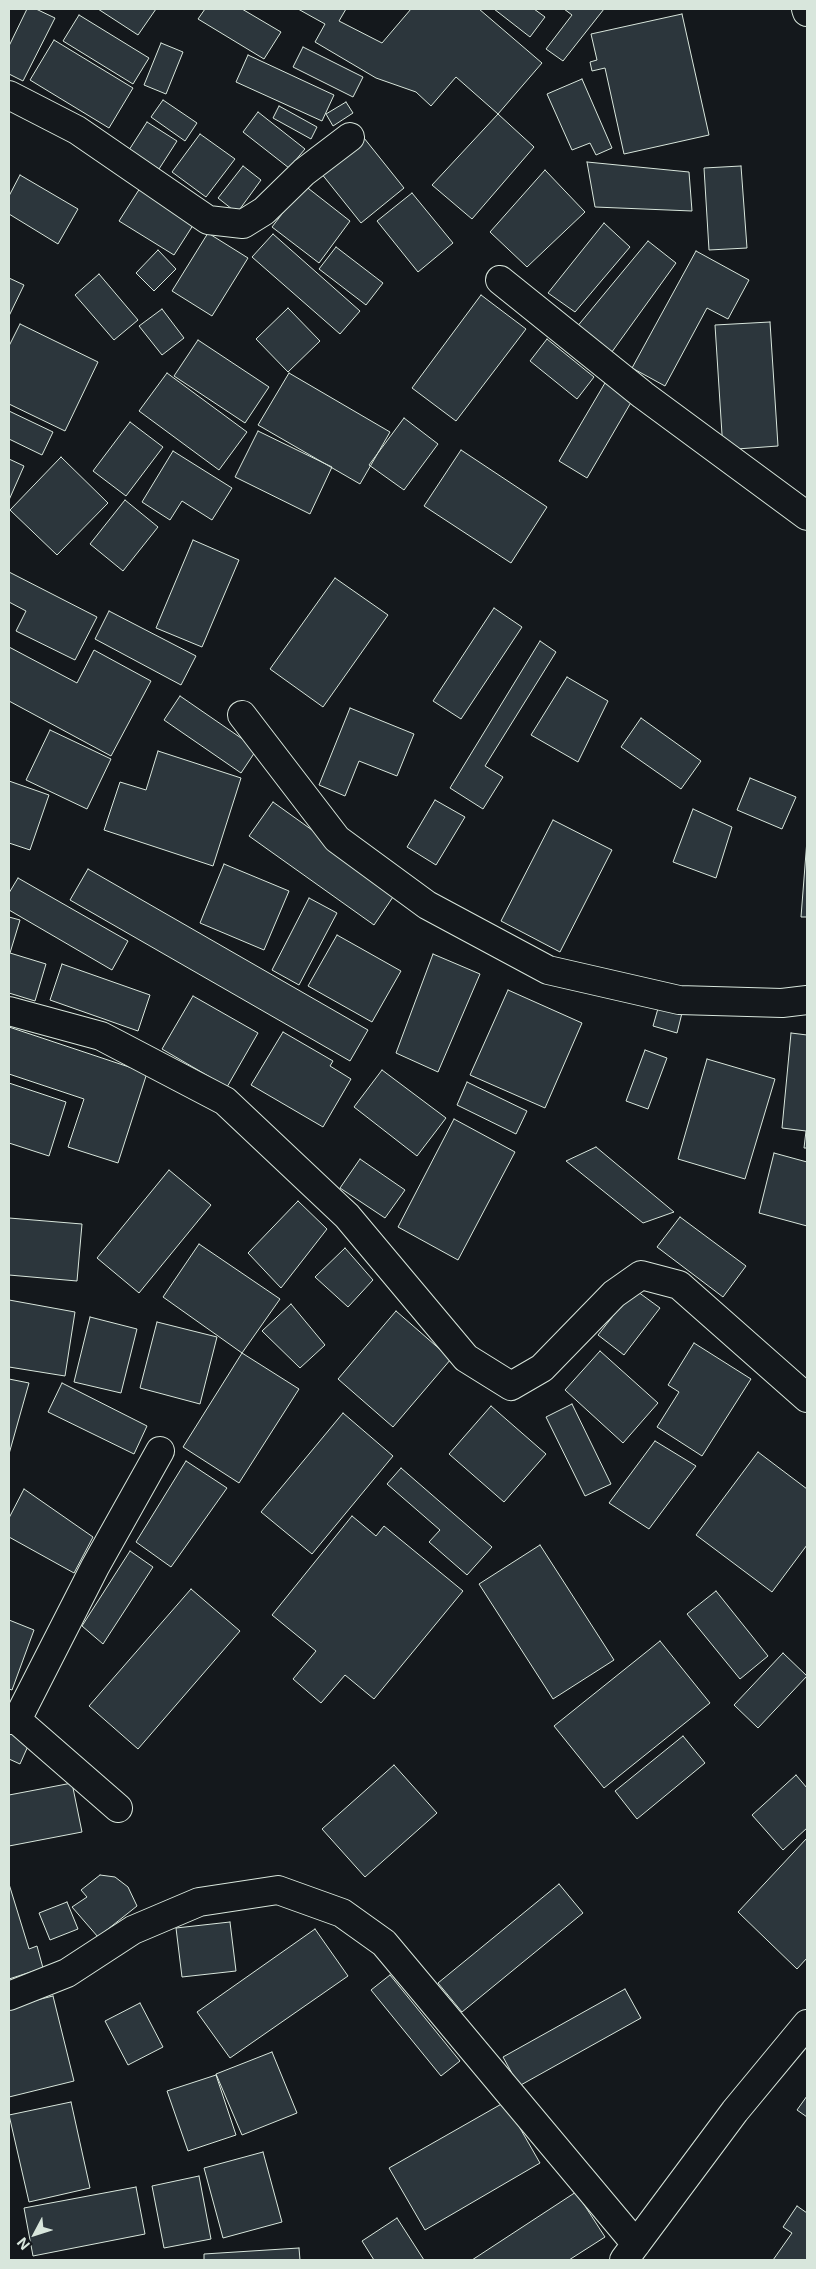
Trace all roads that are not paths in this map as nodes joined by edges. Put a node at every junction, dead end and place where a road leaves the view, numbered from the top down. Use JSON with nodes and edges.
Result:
{"nodes":[{"id":1,"x":9,"y":94,"type":"edge"},
{"id":2,"x":350,"y":137,"type":"dead end"},
{"id":3,"x":500,"y":280,"type":"dead end"},
{"id":4,"x":807,"y":516,"type":"edge"},
{"id":5,"x":242,"y":715,"type":"dead end"},
{"id":6,"x":807,"y":1000,"type":"edge"},
{"id":7,"x":9,"y":1011,"type":"edge"},
{"id":8,"x":807,"y":1398,"type":"edge"},
{"id":9,"x":160,"y":1451,"type":"dead end"},
{"id":10,"x":13,"y":1720,"type":"edge"},
{"id":11,"x":118,"y":1808,"type":"dead end"},
{"id":12,"x":9,"y":1996,"type":"edge"},
{"id":13,"x":807,"y":2024,"type":"edge"},
{"id":14,"x":630,"y":2252,"type":"edge"}],
"edges":[{"from":1,"to":2,"type":"street"},
{"from":3,"to":4,"type":"street"},
{"from":5,"to":6,"type":"street"},
{"from":7,"to":8,"type":"street"},
{"from":9,"to":10,"type":"street"},
{"from":10,"to":11,"type":"street"},
{"from":12,"to":14,"type":"street"},
{"from":13,"to":14,"type":"street"}]}
